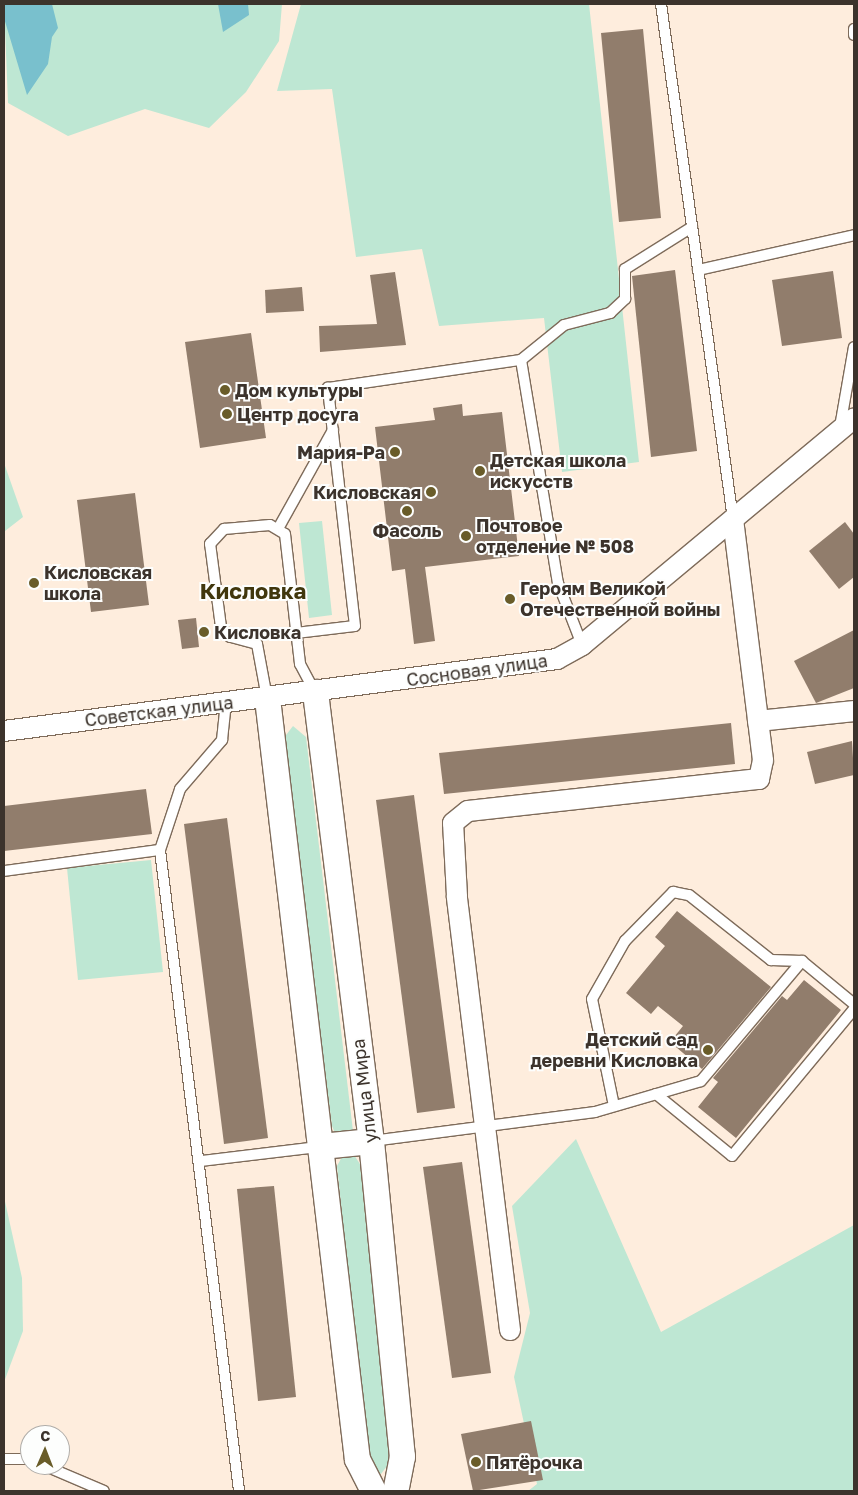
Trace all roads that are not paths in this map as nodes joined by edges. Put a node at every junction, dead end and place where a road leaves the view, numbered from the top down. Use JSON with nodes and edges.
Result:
{"nodes":[{"id":1,"x":661,"y":4,"type":"edge"},
{"id":2,"x":692,"y":227,"type":"junction"},
{"id":3,"x":854,"y":235,"type":"edge"},
{"id":4,"x":698,"y":270,"type":"junction"},
{"id":5,"x":854,"y":347,"type":"edge"},
{"id":6,"x":521,"y":360,"type":"junction"},
{"id":7,"x":854,"y":418,"type":"edge"},
{"id":8,"x":333,"y":430,"type":"junction"},
{"id":9,"x":839,"y":432,"type":"junction"},
{"id":10,"x":733,"y":520,"type":"junction"},
{"id":11,"x":279,"y":527,"type":"junction"},
{"id":12,"x":296,"y":633,"type":"junction"},
{"id":13,"x":582,"y":645,"type":"junction"},
{"id":14,"x":315,"y":692,"type":"junction"},
{"id":15,"x":267,"y":698,"type":"junction"},
{"id":16,"x":226,"y":703,"type":"junction"},
{"id":17,"x":854,"y":711,"type":"edge"},
{"id":18,"x":758,"y":721,"type":"junction"},
{"id":19,"x":4,"y":731,"type":"edge"},
{"id":20,"x":160,"y":850,"type":"junction"},
{"id":21,"x":4,"y":871,"type":"edge"},
{"id":22,"x":802,"y":961,"type":"junction"},
{"id":23,"x":854,"y":1004,"type":"edge"},
{"id":24,"x":854,"y":1010,"type":"edge"},
{"id":25,"x":656,"y":1094,"type":"junction"},
{"id":26,"x":614,"y":1106,"type":"junction"},
{"id":27,"x":486,"y":1129,"type":"junction"},
{"id":28,"x":371,"y":1141,"type":"junction"},
{"id":29,"x":321,"y":1146,"type":"junction"},
{"id":30,"x":201,"y":1161,"type":"junction"},
{"id":31,"x":510,"y":1330,"type":"dead end"},
{"id":32,"x":4,"y":1459,"type":"edge"},
{"id":33,"x":20,"y":1459,"type":"edge"},
{"id":34,"x":66,"y":1475,"type":"edge"},
{"id":35,"x":104,"y":1491,"type":"edge"},
{"id":36,"x":239,"y":1491,"type":"edge"},
{"id":37,"x":373,"y":1491,"type":"edge"},
{"id":38,"x":395,"y":1491,"type":"edge"}],
"edges":[{"from":1,"to":2,"type":"lane"},
{"from":2,"to":4,"type":"lane"},
{"from":2,"to":6,"type":"lane"},
{"from":3,"to":4,"type":"lane"},
{"from":4,"to":10,"type":"lane"},
{"from":5,"to":9,"type":"lane"},
{"from":6,"to":8,"type":"lane"},
{"from":6,"to":13,"type":"lane"},
{"from":7,"to":9,"type":"street","name":"Сосновая улица"},
{"from":8,"to":11,"type":"lane"},
{"from":8,"to":12,"type":"lane"},
{"from":9,"to":10,"type":"street","name":"Сосновая улица"},
{"from":10,"to":13,"type":"street","name":"Сосновая улица"},
{"from":10,"to":18,"type":"street"},
{"from":11,"to":12,"type":"lane"},
{"from":11,"to":15,"type":"lane"},
{"from":12,"to":14,"type":"lane"},
{"from":13,"to":14,"type":"street","name":"Сосновая улица"},
{"from":14,"to":15,"type":"street","name":"Советская улица"},
{"from":14,"to":28,"type":"street","name":"улица Мира"},
{"from":15,"to":16,"type":"street","name":"Советская улица"},
{"from":15,"to":29,"type":"street"},
{"from":16,"to":19,"type":"street","name":"Советская улица"},
{"from":16,"to":20,"type":"lane"},
{"from":17,"to":18,"type":"street"},
{"from":18,"to":27,"type":"street"},
{"from":20,"to":21,"type":"lane"},
{"from":20,"to":30,"type":"lane"},
{"from":22,"to":23,"type":"lane"},
{"from":22,"to":25,"type":"lane"},
{"from":22,"to":26,"type":"lane"},
{"from":24,"to":25,"type":"lane"},
{"from":25,"to":26,"type":"lane"},
{"from":26,"to":27,"type":"lane"},
{"from":27,"to":28,"type":"lane"},
{"from":27,"to":31,"type":"street"},
{"from":28,"to":29,"type":"street"},
{"from":28,"to":38,"type":"street","name":"улица Мира"},
{"from":29,"to":30,"type":"lane"},
{"from":29,"to":37,"type":"street"},
{"from":30,"to":36,"type":"lane"},
{"from":32,"to":33,"type":"lane"},
{"from":34,"to":35,"type":"lane"}]}
